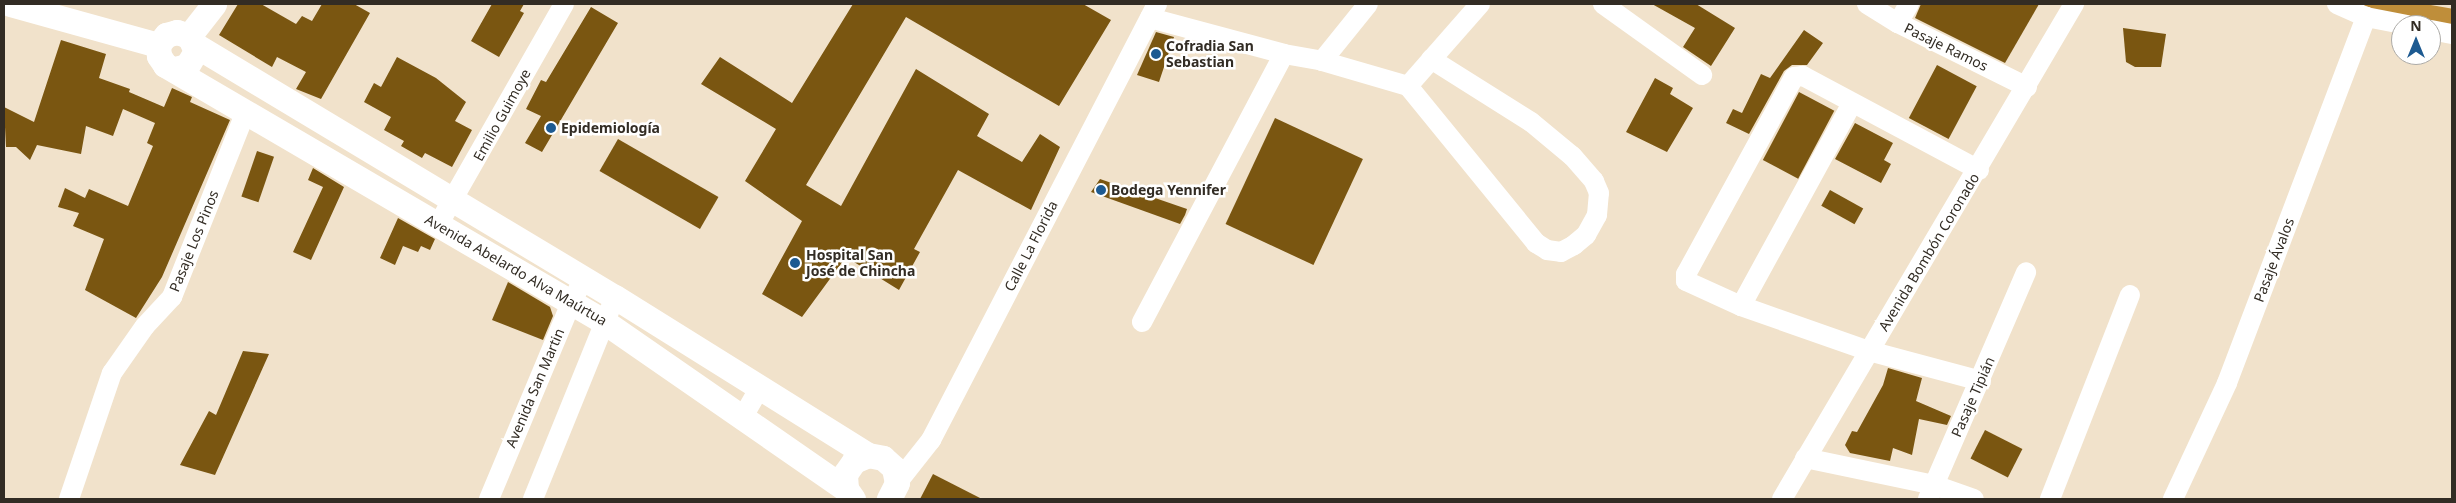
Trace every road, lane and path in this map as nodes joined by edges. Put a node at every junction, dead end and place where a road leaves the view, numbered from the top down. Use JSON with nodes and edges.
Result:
{"nodes":[{"id":1,"x":10,"y":4,"type":"edge"},
{"id":2,"x":214,"y":4,"type":"edge"},
{"id":3,"x":564,"y":4,"type":"edge"},
{"id":4,"x":1368,"y":4,"type":"edge"},
{"id":5,"x":1480,"y":4,"type":"edge"},
{"id":6,"x":1603,"y":4,"type":"edge"},
{"id":7,"x":1868,"y":4,"type":"edge"},
{"id":8,"x":1909,"y":4,"type":"edge"},
{"id":9,"x":2074,"y":4,"type":"edge"},
{"id":10,"x":2337,"y":4,"type":"edge"},
{"id":11,"x":1153,"y":11,"type":"edge"},
{"id":12,"x":2366,"y":17,"type":"junction"},
{"id":13,"x":2391,"y":22,"type":"edge"},
{"id":14,"x":1898,"y":23,"type":"junction"},
{"id":15,"x":192,"y":41,"type":"junction"},
{"id":16,"x":158,"y":45,"type":"junction"},
{"id":17,"x":1284,"y":54,"type":"junction"},
{"id":18,"x":1431,"y":59,"type":"junction"},
{"id":19,"x":1322,"y":61,"type":"junction"},
{"id":20,"x":175,"y":69,"type":"junction"},
{"id":21,"x":1702,"y":75,"type":"dead end"},
{"id":22,"x":1408,"y":86,"type":"junction"},
{"id":23,"x":2027,"y":86,"type":"junction"},
{"id":24,"x":1852,"y":103,"type":"junction"},
{"id":25,"x":246,"y":110,"type":"junction"},
{"id":26,"x":1979,"y":170,"type":"junction"},
{"id":27,"x":454,"y":202,"type":"junction"},
{"id":28,"x":438,"y":224,"type":"junction"},
{"id":29,"x":2026,"y":272,"type":"dead end"},
{"id":30,"x":584,"y":279,"type":"junction"},
{"id":31,"x":2130,"y":295,"type":"dead end"},
{"id":32,"x":615,"y":298,"type":"junction"},
{"id":33,"x":570,"y":303,"type":"junction"},
{"id":34,"x":1740,"y":306,"type":"junction"},
{"id":35,"x":603,"y":321,"type":"junction"},
{"id":36,"x":1142,"y":322,"type":"dead end"},
{"id":37,"x":1870,"y":351,"type":"junction"},
{"id":38,"x":1982,"y":381,"type":"junction"},
{"id":39,"x":760,"y":387,"type":"junction"},
{"id":40,"x":744,"y":415,"type":"junction"},
{"id":41,"x":868,"y":455,"type":"junction"},
{"id":42,"x":1804,"y":458,"type":"junction"},
{"id":43,"x":893,"y":491,"type":"edge"},
{"id":44,"x":1931,"y":492,"type":"edge"},
{"id":45,"x":850,"y":494,"type":"edge"},
{"id":46,"x":69,"y":499,"type":"edge"},
{"id":47,"x":489,"y":499,"type":"edge"},
{"id":48,"x":533,"y":499,"type":"edge"},
{"id":49,"x":1782,"y":499,"type":"edge"},
{"id":50,"x":1974,"y":499,"type":"edge"},
{"id":51,"x":2050,"y":499,"type":"edge"},
{"id":52,"x":2173,"y":499,"type":"edge"}],
"edges":[{"from":1,"to":16,"type":"street"},
{"from":2,"to":15,"type":"street"},
{"from":3,"to":27,"type":"street","name":"Emilio Guimoye"},
{"from":4,"to":19,"type":"street"},
{"from":5,"to":18,"type":"street"},
{"from":6,"to":21,"type":"street"},
{"from":7,"to":14,"type":"street","name":"Pasaje Ramos"},
{"from":8,"to":14,"type":"street"},
{"from":9,"to":23,"type":"street","name":"Avenida Bombón Coronado"},
{"from":10,"to":12,"type":"street"},
{"from":11,"to":17,"type":"street"},
{"from":11,"to":43,"type":"street","name":"Calle La Florida"},
{"from":12,"to":13,"type":"street"},
{"from":12,"to":52,"type":"street","name":"Pasaje Ávalos"},
{"from":14,"to":23,"type":"street","name":"Pasaje Ramos"},
{"from":15,"to":16,"type":"street"},
{"from":15,"to":20,"type":"street"},
{"from":15,"to":27,"type":"street","name":"Avenida Abelardo Alva Maúrtua"},
{"from":16,"to":20,"type":"street"},
{"from":17,"to":19,"type":"street"},
{"from":17,"to":36,"type":"street"},
{"from":18,"to":22,"type":"street"},
{"from":18,"to":22,"type":"street"},
{"from":19,"to":22,"type":"street"},
{"from":20,"to":25,"type":"street","name":"Avenida Abelardo Alva Maúrtua"},
{"from":23,"to":26,"type":"street","name":"Avenida Bombón Coronado"},
{"from":24,"to":26,"type":"street"},
{"from":24,"to":34,"type":"street"},
{"from":24,"to":34,"type":"street"},
{"from":25,"to":28,"type":"street","name":"Avenida Abelardo Alva Maúrtua"},
{"from":25,"to":46,"type":"street","name":"Pasaje Los Pinos"},
{"from":26,"to":37,"type":"street","name":"Avenida Bombón Coronado"},
{"from":27,"to":28,"type":"street","name":"Emilio Guimoye"},
{"from":27,"to":30,"type":"street","name":"Avenida Abelardo Alva Maúrtua"},
{"from":28,"to":33,"type":"street","name":"Avenida Abelardo Alva Maúrtua"},
{"from":29,"to":38,"type":"street","name":"Pasaje Tipián"},
{"from":30,"to":32,"type":"street","name":"Avenida Abelardo Alva Maúrtua"},
{"from":30,"to":33,"type":"street","name":"Avenida San Martin"},
{"from":31,"to":51,"type":"street"},
{"from":32,"to":35,"type":"street"},
{"from":32,"to":39,"type":"street","name":"Avenida Abelardo Alva Maúrtua"},
{"from":33,"to":35,"type":"street","name":"Avenida Abelardo Alva Maúrtua"},
{"from":33,"to":47,"type":"street","name":"Avenida San Martin"},
{"from":34,"to":37,"type":"street"},
{"from":35,"to":40,"type":"street","name":"Avenida Abelardo Alva Maúrtua"},
{"from":35,"to":48,"type":"street"},
{"from":37,"to":38,"type":"street"},
{"from":37,"to":42,"type":"street","name":"Avenida Bombón Coronado"},
{"from":38,"to":44,"type":"street","name":"Pasaje Tipián"},
{"from":39,"to":40,"type":"street"},
{"from":39,"to":41,"type":"street","name":"Avenida Abelardo Alva Maúrtua"},
{"from":40,"to":45,"type":"street","name":"Avenida Abelardo Alva Maúrtua"},
{"from":41,"to":43,"type":"street","name":"Avenida Abelardo Alva Maúrtua"},
{"from":41,"to":45,"type":"street"},
{"from":42,"to":44,"type":"street"},
{"from":42,"to":49,"type":"street","name":"Avenida Bombón Coronado"},
{"from":44,"to":50,"type":"street"}]}
